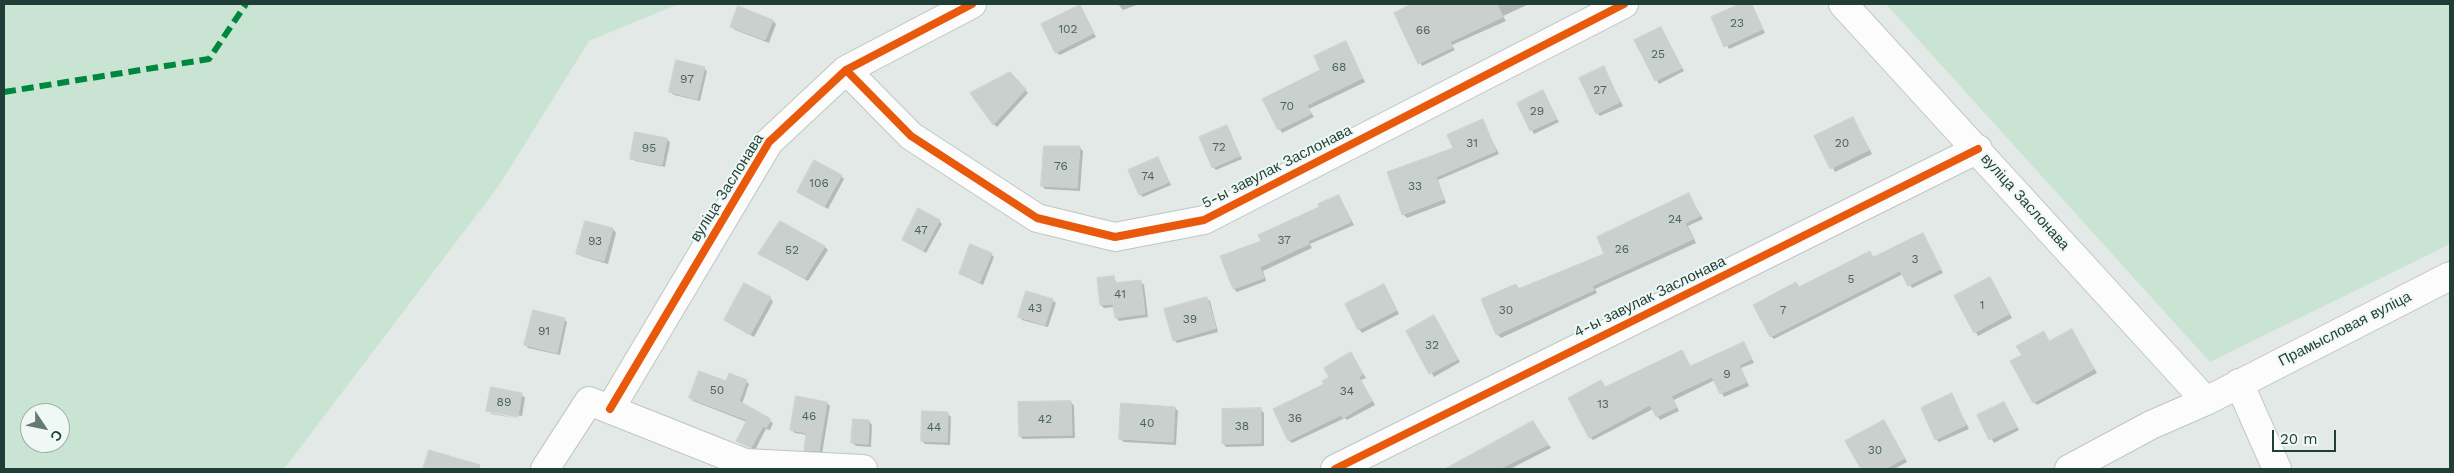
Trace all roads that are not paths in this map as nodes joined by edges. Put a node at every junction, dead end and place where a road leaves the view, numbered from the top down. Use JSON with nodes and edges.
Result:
{"nodes":[{"id":1,"x":972,"y":4,"type":"edge"},
{"id":2,"x":1624,"y":4,"type":"edge"},
{"id":3,"x":1843,"y":4,"type":"edge"},
{"id":4,"x":846,"y":70,"type":"junction"},
{"id":5,"x":1978,"y":149,"type":"junction"},
{"id":6,"x":2450,"y":276,"type":"edge"},
{"id":7,"x":2239,"y":383,"type":"junction"},
{"id":8,"x":2206,"y":401,"type":"junction"},
{"id":9,"x":610,"y":409,"type":"junction"},
{"id":10,"x":545,"y":469,"type":"edge"},
{"id":11,"x":863,"y":469,"type":"edge"},
{"id":12,"x":1335,"y":469,"type":"edge"},
{"id":13,"x":2069,"y":469,"type":"edge"},
{"id":14,"x":2278,"y":469,"type":"edge"}],
"edges":[{"from":1,"to":4,"type":"street","name":"вуліца Заслонава"},
{"from":2,"to":4,"type":"street","name":"5-ы завулак Заслонава"},
{"from":3,"to":5,"type":"street","name":"вуліца Заслонава"},
{"from":4,"to":9,"type":"street","name":"вуліца Заслонава"},
{"from":5,"to":8,"type":"street","name":"вуліца Заслонава"},
{"from":5,"to":12,"type":"street","name":"4-ы завулак Заслонава"},
{"from":6,"to":7,"type":"street","name":"Прамысловая вуліца"},
{"from":7,"to":8,"type":"street","name":"Прамысловая вуліца"},
{"from":7,"to":14,"type":"street"},
{"from":8,"to":13,"type":"street","name":"Прамысловая вуліца"},
{"from":9,"to":10,"type":"street"},
{"from":9,"to":11,"type":"street"}]}
